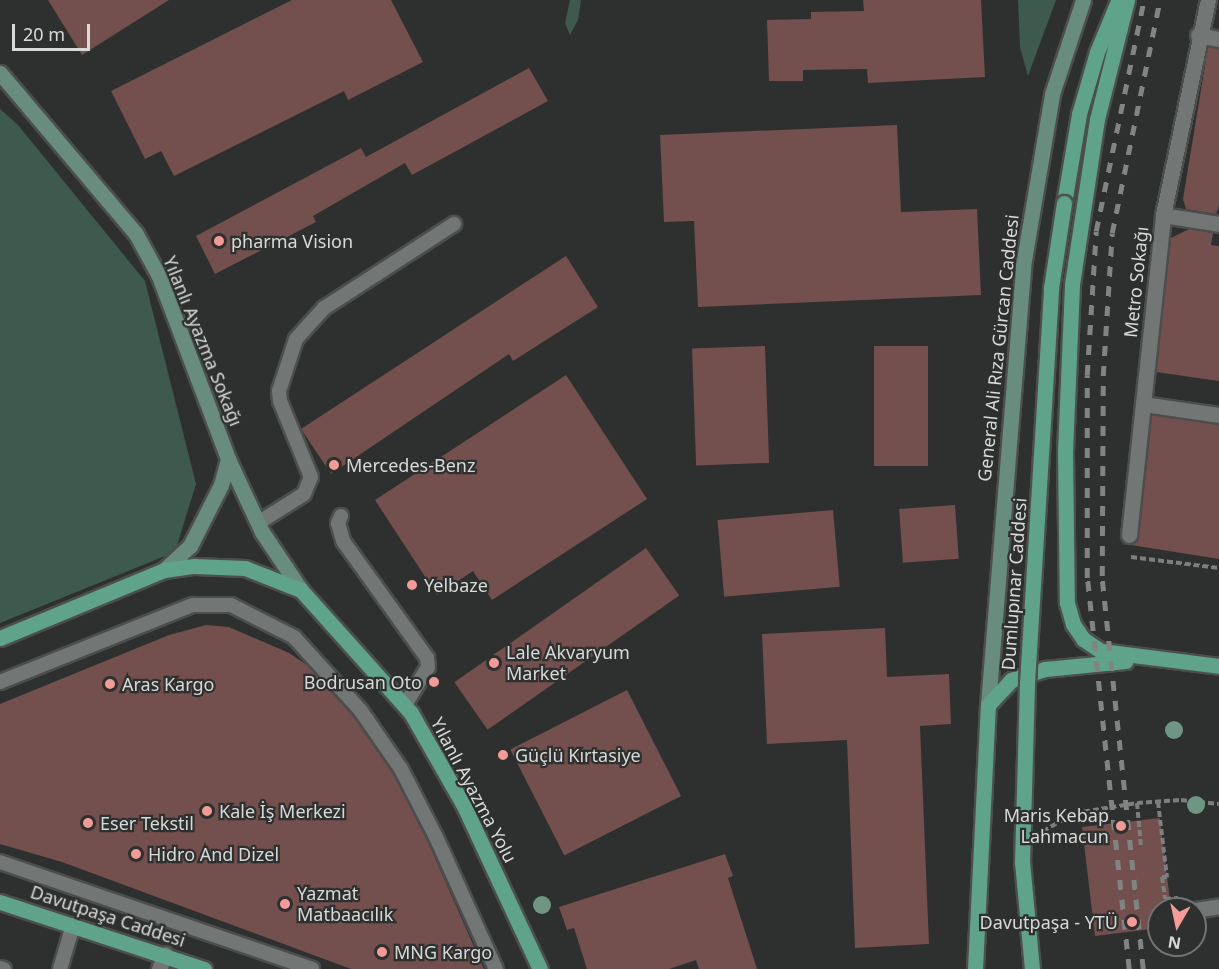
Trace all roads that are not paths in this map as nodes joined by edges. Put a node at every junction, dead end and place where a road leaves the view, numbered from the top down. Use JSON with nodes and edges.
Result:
{"nodes":[{"id":1,"x":1083,"y":0,"type":"edge"},
{"id":2,"x":1119,"y":0,"type":"edge"},
{"id":3,"x":1126,"y":0,"type":"edge"},
{"id":4,"x":1208,"y":0,"type":"edge"},
{"id":5,"x":1198,"y":35,"type":"junction"},
{"id":6,"x":1219,"y":39,"type":"edge"},
{"id":7,"x":0,"y":73,"type":"edge"},
{"id":8,"x":1163,"y":215,"type":"junction"},
{"id":9,"x":454,"y":224,"type":"dead end"},
{"id":10,"x":1219,"y":224,"type":"edge"},
{"id":11,"x":1143,"y":404,"type":"junction"},
{"id":12,"x":1219,"y":415,"type":"edge"},
{"id":13,"x":228,"y":459,"type":"junction"},
{"id":14,"x":341,"y":516,"type":"dead end"},
{"id":15,"x":258,"y":523,"type":"junction"},
{"id":16,"x":1129,"y":534,"type":"road end"},
{"id":17,"x":164,"y":570,"type":"junction"},
{"id":18,"x":301,"y":590,"type":"junction"},
{"id":19,"x":0,"y":638,"type":"edge"},
{"id":20,"x":1144,"y":659,"type":"junction"},
{"id":21,"x":1219,"y":666,"type":"edge"},
{"id":22,"x":0,"y":681,"type":"edge"},
{"id":23,"x":405,"y":705,"type":"junction"},
{"id":24,"x":988,"y":705,"type":"junction"},
{"id":25,"x":0,"y":862,"type":"edge"},
{"id":26,"x":0,"y":902,"type":"edge"},
{"id":27,"x":74,"y":925,"type":"junction"},
{"id":28,"x":165,"y":954,"type":"junction"},
{"id":29,"x":60,"y":969,"type":"edge"},
{"id":30,"x":159,"y":969,"type":"edge"},
{"id":31,"x":204,"y":969,"type":"edge"},
{"id":32,"x":312,"y":969,"type":"edge"},
{"id":33,"x":496,"y":969,"type":"edge"},
{"id":34,"x":540,"y":969,"type":"edge"},
{"id":35,"x":975,"y":969,"type":"edge"},
{"id":36,"x":1032,"y":969,"type":"edge"}],
"edges":[{"from":1,"to":24,"type":"street","name":"General Ali Rıza Gürcan Caddesi"},
{"from":2,"to":36,"type":"main road","name":"Dumlupınar Caddesi","bridge":true},
{"from":3,"to":20,"type":"main road"},
{"from":4,"to":5,"type":"street","name":"Metro Sokağı"},
{"from":5,"to":6,"type":"street"},
{"from":5,"to":8,"type":"street","name":"Metro Sokağı"},
{"from":7,"to":13,"type":"street","name":"Yılanlı Ayazma Sokağı"},
{"from":8,"to":10,"type":"street"},
{"from":8,"to":11,"type":"street","name":"Metro Sokağı"},
{"from":9,"to":15,"type":"lane"},
{"from":11,"to":12,"type":"street"},
{"from":11,"to":16,"type":"street","name":"Metro Sokağı"},
{"from":13,"to":15,"type":"street","name":"Yılanlı Ayazma Sokağı"},
{"from":13,"to":17,"type":"street"},
{"from":14,"to":23,"type":"lane"},
{"from":15,"to":18,"type":"street","name":"Yılanlı Ayazma Sokağı"},
{"from":17,"to":18,"type":"main road"},
{"from":17,"to":19,"type":"main road"},
{"from":18,"to":23,"type":"main road","name":"Yılanlı Ayazma Yolu"},
{"from":20,"to":21,"type":"main road"},
{"from":20,"to":24,"type":"main road"},
{"from":22,"to":33,"type":"lane"},
{"from":23,"to":34,"type":"main road","name":"Yılanlı Ayazma Yolu"},
{"from":24,"to":35,"type":"main road"},
{"from":25,"to":32,"type":"lane"},
{"from":26,"to":27,"type":"main road","name":"Davutpaşa Caddesi"},
{"from":27,"to":28,"type":"main road","name":"Davutpaşa Caddesi"},
{"from":27,"to":29,"type":"lane"},
{"from":28,"to":30,"type":"street"},
{"from":28,"to":31,"type":"main road","name":"Davutpaşa Caddesi"}]}
